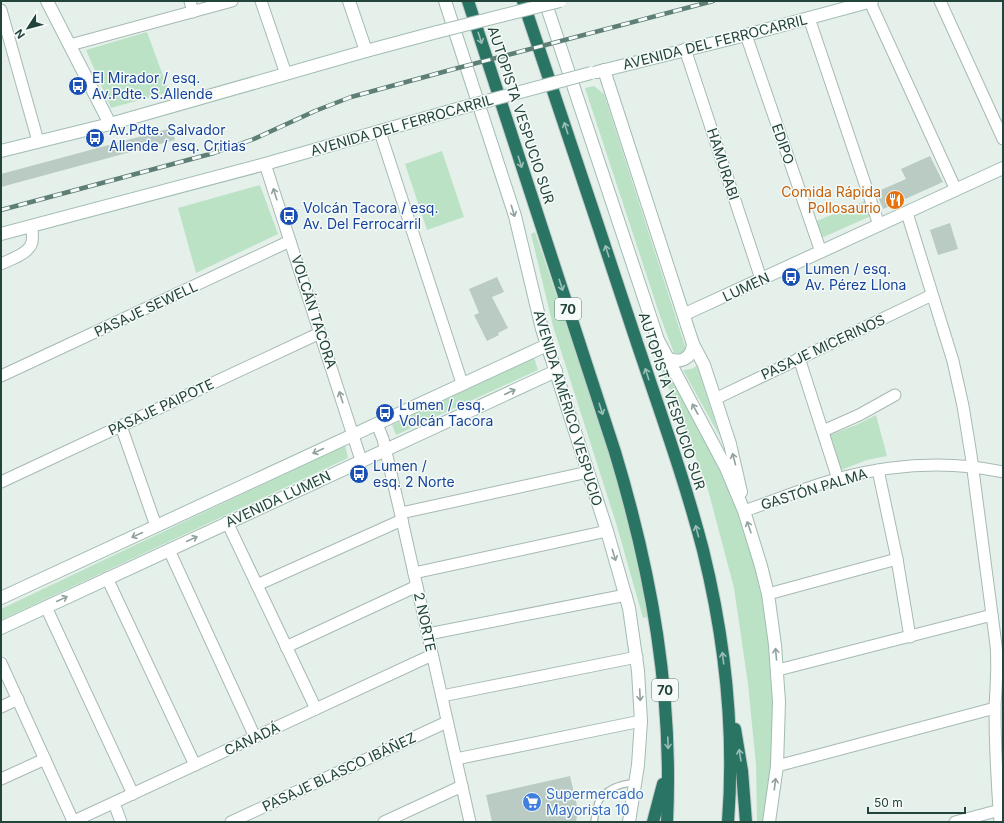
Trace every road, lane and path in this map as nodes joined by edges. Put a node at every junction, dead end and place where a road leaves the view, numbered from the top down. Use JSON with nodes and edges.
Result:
{"nodes":[{"id":1,"x":47,"y":1,"type":"edge"},
{"id":2,"x":232,"y":1,"type":"edge"},
{"id":3,"x":261,"y":1,"type":"edge"},
{"id":4,"x":349,"y":1,"type":"edge"},
{"id":5,"x":445,"y":1,"type":"edge"},
{"id":6,"x":468,"y":1,"type":"edge"},
{"id":7,"x":524,"y":1,"type":"edge"},
{"id":8,"x":545,"y":1,"type":"edge"},
{"id":9,"x":560,"y":1,"type":"edge"},
{"id":10,"x":871,"y":1,"type":"edge"},
{"id":11,"x":940,"y":1,"type":"edge"},
{"id":12,"x":191,"y":6,"type":"edge"},
{"id":13,"x":1,"y":10,"type":"edge"},
{"id":14,"x":809,"y":18,"type":"junction"},
{"id":15,"x":746,"y":35,"type":"junction"},
{"id":16,"x":70,"y":45,"type":"junction"},
{"id":17,"x":686,"y":49,"type":"junction"},
{"id":18,"x":366,"y":50,"type":"junction"},
{"id":19,"x":604,"y":70,"type":"junction"},
{"id":20,"x":286,"y":74,"type":"junction"},
{"id":21,"x":110,"y":124,"type":"junction"},
{"id":22,"x":380,"y":132,"type":"junction"},
{"id":23,"x":1003,"y":139,"type":"edge"},
{"id":24,"x":38,"y":142,"type":"junction"},
{"id":25,"x":1,"y":151,"type":"edge"},
{"id":26,"x":265,"y":164,"type":"junction"},
{"id":27,"x":1003,"y":168,"type":"edge"},
{"id":28,"x":956,"y":190,"type":"junction"},
{"id":29,"x":907,"y":213,"type":"junction"},
{"id":30,"x":879,"y":225,"type":"junction"},
{"id":31,"x":32,"y":226,"type":"junction"},
{"id":32,"x":1,"y":234,"type":"edge"},
{"id":33,"x":290,"y":241,"type":"junction"},
{"id":34,"x":821,"y":252,"type":"junction"},
{"id":35,"x":1,"y":264,"type":"edge"},
{"id":36,"x":761,"y":280,"type":"junction"},
{"id":37,"x":932,"y":296,"type":"junction"},
{"id":38,"x":684,"y":314,"type":"junction"},
{"id":39,"x":320,"y":333,"type":"junction"},
{"id":40,"x":547,"y":344,"type":"junction"},
{"id":41,"x":693,"y":344,"type":"junction"},
{"id":42,"x":666,"y":357,"type":"junction"},
{"id":43,"x":799,"y":358,"type":"junction"},
{"id":44,"x":556,"y":371,"type":"junction"},
{"id":45,"x":1,"y":376,"type":"edge"},
{"id":46,"x":462,"y":383,"type":"junction"},
{"id":47,"x":895,"y":395,"type":"dead end"},
{"id":48,"x":715,"y":399,"type":"junction"},
{"id":49,"x":377,"y":424,"type":"junction"},
{"id":50,"x":121,"y":426,"type":"junction"},
{"id":51,"x":823,"y":431,"type":"junction"},
{"id":52,"x":353,"y":434,"type":"junction"},
{"id":53,"x":385,"y":449,"type":"junction"},
{"id":54,"x":361,"y":460,"type":"junction"},
{"id":55,"x":972,"y":466,"type":"junction"},
{"id":56,"x":878,"y":470,"type":"junction"},
{"id":57,"x":588,"y":472,"type":"junction"},
{"id":58,"x":1003,"y":472,"type":"edge"},
{"id":59,"x":838,"y":478,"type":"junction"},
{"id":60,"x":1,"y":482,"type":"edge"},
{"id":61,"x":744,"y":511,"type":"junction"},
{"id":62,"x":402,"y":517,"type":"junction"},
{"id":63,"x":228,"y":522,"type":"junction"},
{"id":64,"x":156,"y":526,"type":"junction"},
{"id":65,"x":607,"y":531,"type":"junction"},
{"id":66,"x":169,"y":550,"type":"junction"},
{"id":67,"x":897,"y":559,"type":"junction"},
{"id":68,"x":414,"y":573,"type":"junction"},
{"id":69,"x":107,"y":578,"type":"junction"},
{"id":70,"x":257,"y":585,"type":"junction"},
{"id":71,"x":417,"y":586,"type":"junction"},
{"id":72,"x":768,"y":594,"type":"junction"},
{"id":73,"x":626,"y":595,"type":"junction"},
{"id":74,"x":1,"y":598,"type":"edge"},
{"id":75,"x":46,"y":607,"type":"junction"},
{"id":76,"x":992,"y":615,"type":"junction"},
{"id":77,"x":1,"y":628,"type":"edge"},
{"id":78,"x":428,"y":634,"type":"junction"},
{"id":79,"x":910,"y":636,"type":"junction"},
{"id":80,"x":286,"y":647,"type":"junction"},
{"id":81,"x":432,"y":655,"type":"junction"},
{"id":82,"x":637,"y":657,"type":"junction"},
{"id":83,"x":1,"y":663,"type":"edge"},
{"id":84,"x":778,"y":670,"type":"junction"},
{"id":85,"x":442,"y":696,"type":"junction"},
{"id":86,"x":728,"y":697,"type":"junction"},
{"id":87,"x":18,"y":699,"type":"junction"},
{"id":88,"x":1,"y":707,"type":"edge"},
{"id":89,"x":995,"y":708,"type":"junction"},
{"id":90,"x":316,"y":709,"type":"junction"},
{"id":91,"x":641,"y":721,"type":"junction"},
{"id":92,"x":447,"y":722,"type":"junction"},
{"id":93,"x":255,"y":737,"type":"junction"},
{"id":94,"x":45,"y":759,"type":"junction"},
{"id":95,"x":456,"y":759,"type":"junction"},
{"id":96,"x":668,"y":760,"type":"junction"},
{"id":97,"x":195,"y":765,"type":"junction"},
{"id":98,"x":778,"y":766,"type":"junction"},
{"id":99,"x":1,"y":779,"type":"edge"},
{"id":100,"x":636,"y":783,"type":"junction"},
{"id":101,"x":462,"y":786,"type":"junction"},
{"id":102,"x":133,"y":794,"type":"junction"},
{"id":103,"x":114,"y":803,"type":"junction"},
{"id":104,"x":1000,"y":810,"type":"junction"},
{"id":105,"x":73,"y":822,"type":"edge"},
{"id":106,"x":121,"y":822,"type":"edge"},
{"id":107,"x":230,"y":822,"type":"edge"},
{"id":108,"x":384,"y":822,"type":"edge"},
{"id":109,"x":470,"y":822,"type":"edge"},
{"id":110,"x":594,"y":822,"type":"edge"},
{"id":111,"x":629,"y":822,"type":"edge"},
{"id":112,"x":653,"y":822,"type":"edge"},
{"id":113,"x":667,"y":822,"type":"edge"},
{"id":114,"x":728,"y":822,"type":"edge"},
{"id":115,"x":746,"y":822,"type":"edge"},
{"id":116,"x":769,"y":822,"type":"edge"},
{"id":117,"x":955,"y":822,"type":"edge"},
{"id":118,"x":1000,"y":822,"type":"edge"}],
"edges":[{"from":1,"to":16,"type":"street"},
{"from":2,"to":12,"type":"street"},
{"from":3,"to":20,"type":"street"},
{"from":4,"to":18,"type":"street"},
{"from":5,"to":40,"type":"street","name":"AVENIDA AMÉRICO VESPUCIO","one_way":true},
{"from":6,"to":96,"type":"highway","name":"AUTOPISTA VESPUCIO SUR","number":"70","one_way":true},
{"from":86,"to":7,"type":"highway","name":"AUTOPISTA VESPUCIO SUR","one_way":true},
{"from":8,"to":42,"type":"street"},
{"from":9,"to":18,"type":"street","bridge":true},
{"from":10,"to":14,"type":"street","name":"AVENIDA DEL FERROCARRIL"},
{"from":10,"to":28,"type":"street"},
{"from":11,"to":23,"type":"street"},
{"from":12,"to":16,"type":"street"},
{"from":13,"to":24,"type":"street"},
{"from":14,"to":15,"type":"street","name":"AVENIDA DEL FERROCARRIL"},
{"from":14,"to":30,"type":"street"},
{"from":15,"to":17,"type":"street","name":"AVENIDA DEL FERROCARRIL"},
{"from":15,"to":34,"type":"street","name":"EDIPO"},
{"from":16,"to":21,"type":"street"},
{"from":17,"to":19,"type":"street","name":"AVENIDA DEL FERROCARRIL"},
{"from":17,"to":36,"type":"street","name":"HAMURABI"},
{"from":18,"to":20,"type":"street"},
{"from":19,"to":22,"type":"street","name":"AVENIDA DEL FERROCARRIL","bridge":true},
{"from":19,"to":38,"type":"street"},
{"from":20,"to":21,"type":"street"},
{"from":21,"to":24,"type":"street"},
{"from":22,"to":26,"type":"street","name":"AVENIDA DEL FERROCARRIL"},
{"from":22,"to":46,"type":"street"},
{"from":24,"to":25,"type":"street"},
{"from":26,"to":31,"type":"street","name":"AVENIDA DEL FERROCARRIL"},
{"from":33,"to":26,"type":"street","name":"VOLCÁN TACORA","one_way":true},
{"from":27,"to":28,"type":"street","name":"LUMEN"},
{"from":28,"to":29,"type":"street","name":"LUMEN"},
{"from":29,"to":30,"type":"street","name":"LUMEN"},
{"from":29,"to":37,"type":"street"},
{"from":30,"to":34,"type":"street","name":"LUMEN"},
{"from":31,"to":32,"type":"street","name":"AVENIDA DEL FERROCARRIL"},
{"from":31,"to":35,"type":"street"},
{"from":33,"to":39,"type":"street","name":"VOLCÁN TACORA"},
{"from":33,"to":45,"type":"street","name":"PASAJE SEWELL"},
{"from":34,"to":36,"type":"street","name":"LUMEN"},
{"from":36,"to":38,"type":"street","name":"LUMEN"},
{"from":37,"to":43,"type":"street","name":"PASAJE MICERINOS"},
{"from":37,"to":55,"type":"street"},
{"from":38,"to":41,"type":"street"},
{"from":39,"to":50,"type":"street","name":"PASAJE PAIPOTE"},
{"from":52,"to":39,"type":"street","name":"VOLCÁN TACORA","one_way":true},
{"from":40,"to":44,"type":"street","name":"AVENIDA AMÉRICO VESPUCIO"},
{"from":40,"to":46,"type":"street","name":"AVENIDA LUMEN"},
{"from":41,"to":42,"type":"street"},
{"from":41,"to":48,"type":"street"},
{"from":61,"to":42,"type":"street","one_way":true},
{"from":43,"to":48,"type":"street","name":"PASAJE MICERINOS"},
{"from":43,"to":51,"type":"street"},
{"from":53,"to":44,"type":"street","name":"AVENIDA LUMEN","one_way":true},
{"from":44,"to":57,"type":"street","name":"AVENIDA AMÉRICO VESPUCIO"},
{"from":46,"to":49,"type":"street","name":"AVENIDA LUMEN"},
{"from":47,"to":51,"type":"street"},
{"from":61,"to":48,"type":"street","one_way":true},
{"from":49,"to":52,"type":"street","name":"AVENIDA LUMEN"},
{"from":49,"to":53,"type":"street","name":"2 NORTE"},
{"from":50,"to":60,"type":"street","name":"PASAJE PAIPOTE"},
{"from":50,"to":64,"type":"street"},
{"from":51,"to":59,"type":"street"},
{"from":52,"to":54,"type":"street","name":"VOLCÁN TACORA"},
{"from":52,"to":64,"type":"street","name":"AVENIDA LUMEN","one_way":true},
{"from":53,"to":54,"type":"street","name":"AVENIDA LUMEN"},
{"from":53,"to":62,"type":"street","name":"2 NORTE"},
{"from":54,"to":63,"type":"street","name":"AVENIDA LUMEN"},
{"from":55,"to":56,"type":"street","name":"GASTÓN PALMA"},
{"from":55,"to":58,"type":"street","name":"GASTÓN PALMA"},
{"from":55,"to":76,"type":"street"},
{"from":56,"to":59,"type":"street","name":"GASTÓN PALMA"},
{"from":56,"to":67,"type":"street"},
{"from":57,"to":62,"type":"street"},
{"from":57,"to":65,"type":"street","name":"AVENIDA AMÉRICO VESPUCIO"},
{"from":59,"to":61,"type":"street","name":"GASTÓN PALMA"},
{"from":72,"to":61,"type":"street","one_way":true},
{"from":62,"to":68,"type":"street","name":"2 NORTE"},
{"from":62,"to":70,"type":"street"},
{"from":66,"to":63,"type":"street","name":"AVENIDA LUMEN","one_way":true},
{"from":63,"to":70,"type":"street"},
{"from":64,"to":74,"type":"street","name":"AVENIDA LUMEN","one_way":true},
{"from":65,"to":68,"type":"street"},
{"from":65,"to":73,"type":"street","name":"AVENIDA AMÉRICO VESPUCIO","one_way":true},
{"from":66,"to":69,"type":"street","name":"AVENIDA LUMEN"},
{"from":66,"to":93,"type":"street"},
{"from":67,"to":72,"type":"street"},
{"from":67,"to":79,"type":"street"},
{"from":68,"to":71,"type":"street","name":"2 NORTE"},
{"from":75,"to":69,"type":"street","name":"AVENIDA LUMEN","one_way":true},
{"from":69,"to":97,"type":"street"},
{"from":70,"to":80,"type":"street"},
{"from":71,"to":78,"type":"street","name":"2 NORTE"},
{"from":71,"to":80,"type":"street"},
{"from":84,"to":72,"type":"street","one_way":true},
{"from":73,"to":78,"type":"street"},
{"from":73,"to":82,"type":"street","name":"AVENIDA AMÉRICO VESPUCIO"},
{"from":75,"to":77,"type":"street","name":"AVENIDA LUMEN"},
{"from":75,"to":102,"type":"street"},
{"from":76,"to":79,"type":"street"},
{"from":76,"to":89,"type":"street"},
{"from":78,"to":81,"type":"street","name":"2 NORTE"},
{"from":79,"to":84,"type":"street"},
{"from":80,"to":90,"type":"street"},
{"from":81,"to":85,"type":"street","name":"2 NORTE"},
{"from":81,"to":90,"type":"street","name":"CANADÁ"},
{"from":82,"to":85,"type":"street"},
{"from":82,"to":91,"type":"street","name":"AVENIDA AMÉRICO VESPUCIO","one_way":true},
{"from":83,"to":87,"type":"street"},
{"from":84,"to":98,"type":"street"},
{"from":85,"to":92,"type":"street","name":"2 NORTE"},
{"from":86,"to":114,"type":"highway","name":"AUTOPISTA VESPUCIO SUR"},
{"from":115,"to":86,"type":"highway","one_way":true},
{"from":87,"to":88,"type":"street"},
{"from":87,"to":94,"type":"street"},
{"from":89,"to":98,"type":"street"},
{"from":89,"to":104,"type":"street"},
{"from":90,"to":93,"type":"street","name":"CANADÁ"},
{"from":91,"to":95,"type":"street"},
{"from":91,"to":100,"type":"street","name":"AVENIDA AMÉRICO VESPUCIO"},
{"from":92,"to":95,"type":"street","name":"2 NORTE"},
{"from":92,"to":107,"type":"street","name":"PASAJE BLASCO IBÁÑEZ"},
{"from":93,"to":97,"type":"street","name":"CANADÁ"},
{"from":94,"to":99,"type":"street"},
{"from":94,"to":105,"type":"street"},
{"from":95,"to":101,"type":"street","name":"2 NORTE"},
{"from":96,"to":112,"type":"highway"},
{"from":96,"to":113,"type":"highway","name":"AUTOPISTA VESPUCIO SUR","number":"70"},
{"from":97,"to":102,"type":"street","name":"CANADÁ"},
{"from":116,"to":98,"type":"street","one_way":true},
{"from":100,"to":110,"type":"lane"},
{"from":100,"to":111,"type":"street","name":"AVENIDA AMÉRICO VESPUCIO"},
{"from":101,"to":108,"type":"street"},
{"from":101,"to":109,"type":"street","name":"2 NORTE"},
{"from":102,"to":103,"type":"street","name":"CANADÁ"},
{"from":103,"to":105,"type":"street","name":"CANADÁ"},
{"from":103,"to":106,"type":"street"},
{"from":104,"to":117,"type":"street"},
{"from":104,"to":118,"type":"street"}]}
